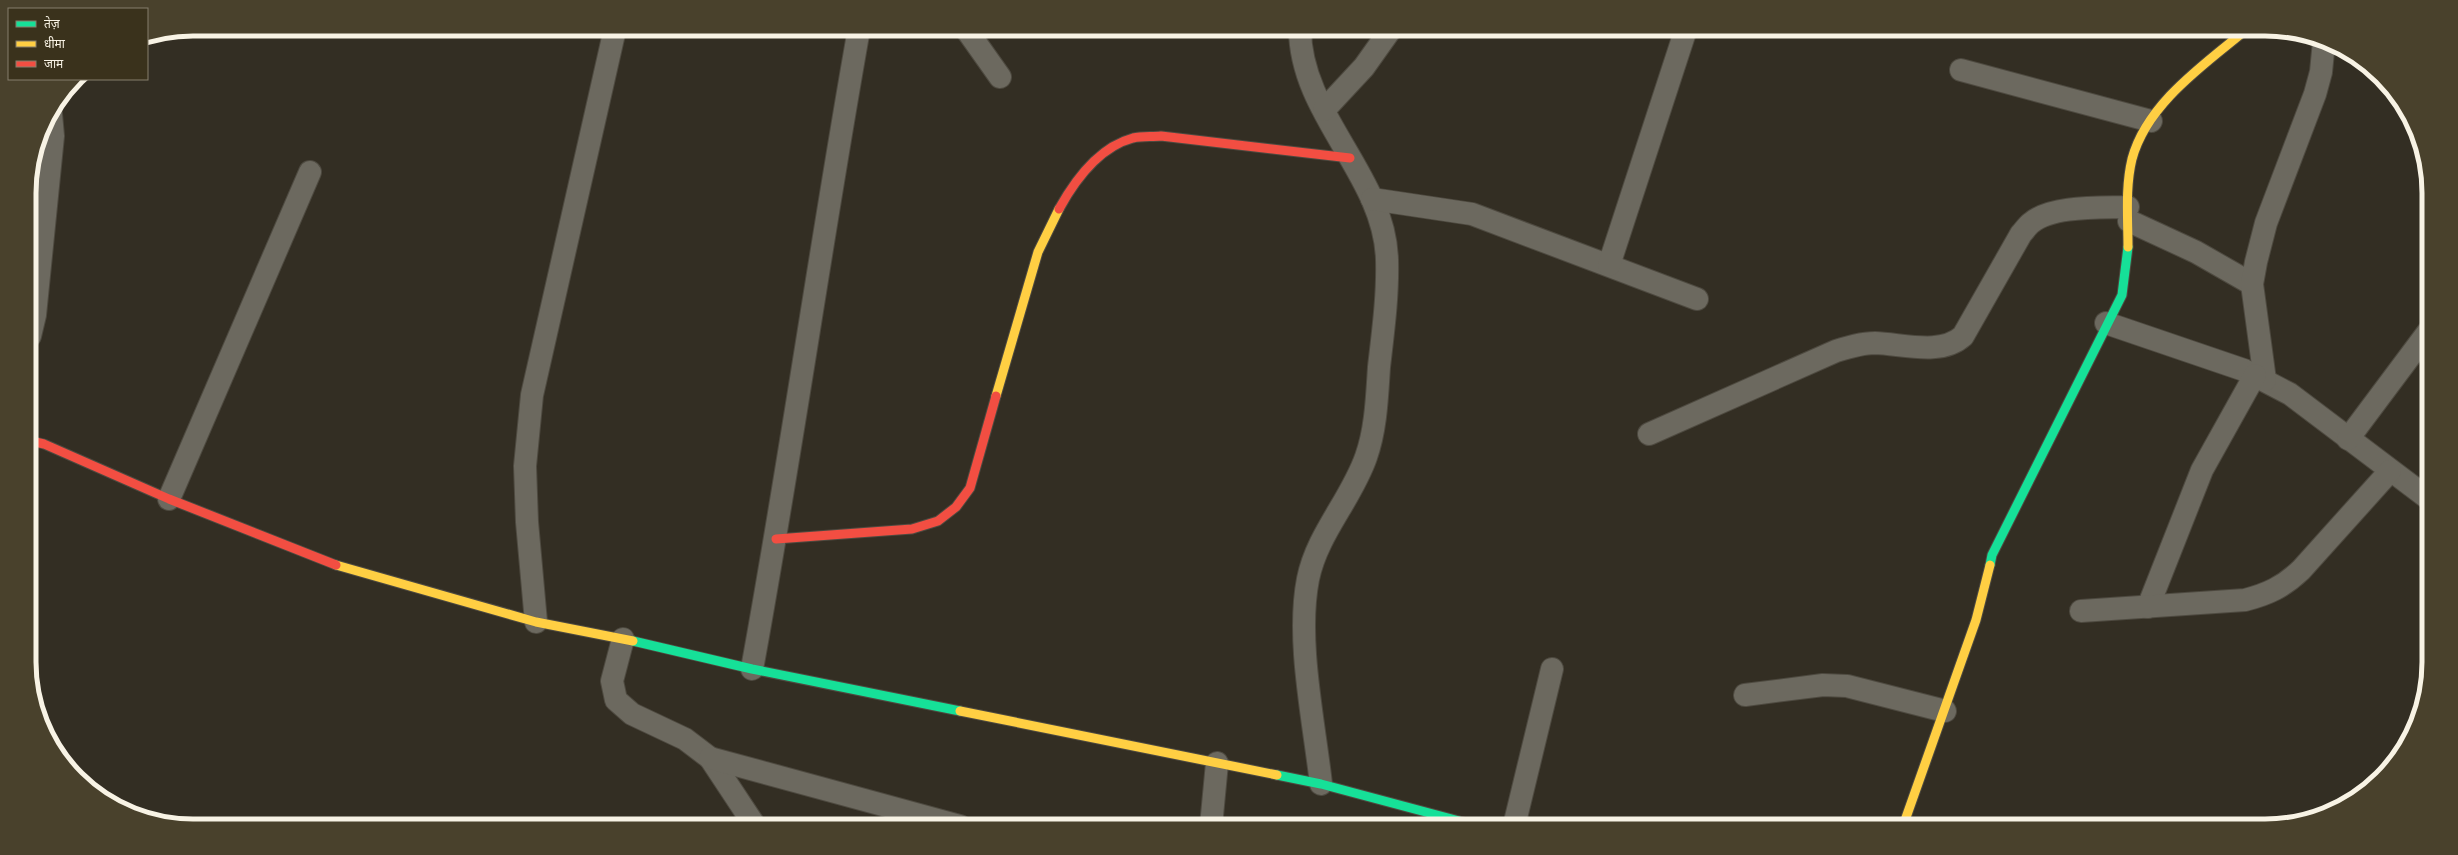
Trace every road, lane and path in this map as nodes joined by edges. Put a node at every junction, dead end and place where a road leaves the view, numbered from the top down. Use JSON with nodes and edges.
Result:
{"nodes":[{"id":1,"x":613,"y":36,"type":"edge"},
{"id":2,"x":858,"y":36,"type":"edge"},
{"id":3,"x":971,"y":36,"type":"edge"},
{"id":4,"x":1301,"y":36,"type":"edge"},
{"id":5,"x":1387,"y":36,"type":"edge"},
{"id":6,"x":1684,"y":36,"type":"edge"},
{"id":7,"x":2239,"y":36,"type":"edge"},
{"id":8,"x":2324,"y":47,"type":"edge"},
{"id":9,"x":1961,"y":70,"type":"dead end"},
{"id":10,"x":1000,"y":77,"type":"dead end"},
{"id":11,"x":1324,"y":110,"type":"junction"},
{"id":12,"x":2151,"y":121,"type":"junction"},
{"id":13,"x":51,"y":125,"type":"edge"},
{"id":14,"x":1350,"y":158,"type":"junction"},
{"id":15,"x":310,"y":172,"type":"dead end"},
{"id":16,"x":1372,"y":199,"type":"junction"},
{"id":17,"x":2128,"y":214,"type":"junction"},
{"id":18,"x":1609,"y":265,"type":"junction"},
{"id":19,"x":2252,"y":284,"type":"junction"},
{"id":20,"x":36,"y":297,"type":"edge"},
{"id":21,"x":1696,"y":299,"type":"dead end"},
{"id":22,"x":2106,"y":323,"type":"junction"},
{"id":23,"x":2422,"y":340,"type":"edge"},
{"id":24,"x":2260,"y":378,"type":"junction"},
{"id":25,"x":1649,"y":434,"type":"dead end"},
{"id":26,"x":2348,"y":439,"type":"junction"},
{"id":27,"x":36,"y":443,"type":"edge"},
{"id":28,"x":2390,"y":471,"type":"junction"},
{"id":29,"x":2422,"y":495,"type":"edge"},
{"id":30,"x":169,"y":499,"type":"junction"},
{"id":31,"x":776,"y":539,"type":"junction"},
{"id":32,"x":2148,"y":607,"type":"junction"},
{"id":33,"x":2081,"y":611,"type":"dead end"},
{"id":34,"x":536,"y":622,"type":"junction"},
{"id":35,"x":623,"y":639,"type":"junction"},
{"id":36,"x":752,"y":669,"type":"junction"},
{"id":37,"x":1552,"y":669,"type":"dead end"},
{"id":38,"x":1745,"y":695,"type":"dead end"},
{"id":39,"x":1945,"y":711,"type":"junction"},
{"id":40,"x":710,"y":758,"type":"junction"},
{"id":41,"x":1218,"y":763,"type":"junction"},
{"id":42,"x":1322,"y":784,"type":"junction"},
{"id":43,"x":750,"y":819,"type":"edge"},
{"id":44,"x":934,"y":819,"type":"edge"},
{"id":45,"x":1212,"y":819,"type":"edge"},
{"id":46,"x":1452,"y":819,"type":"edge"},
{"id":47,"x":1516,"y":819,"type":"edge"},
{"id":48,"x":1906,"y":819,"type":"edge"}],
"edges":[{"from":1,"to":34,"type":"street"},
{"from":2,"to":31,"type":"street"},
{"from":3,"to":10,"type":"street"},
{"from":4,"to":11,"type":"street"},
{"from":5,"to":11,"type":"street"},
{"from":6,"to":18,"type":"street"},
{"from":7,"to":12,"type":"main road"},
{"from":8,"to":19,"type":"street"},
{"from":9,"to":12,"type":"street"},
{"from":11,"to":14,"type":"street"},
{"from":12,"to":17,"type":"main road"},
{"from":13,"to":20,"type":"street"},
{"from":14,"to":16,"type":"street"},
{"from":14,"to":31,"type":"main road"},
{"from":15,"to":30,"type":"street"},
{"from":16,"to":18,"type":"street"},
{"from":16,"to":42,"type":"street"},
{"from":17,"to":19,"type":"street"},
{"from":17,"to":22,"type":"main road"},
{"from":17,"to":25,"type":"street"},
{"from":18,"to":21,"type":"street"},
{"from":19,"to":24,"type":"street"},
{"from":22,"to":24,"type":"street"},
{"from":22,"to":39,"type":"main road"},
{"from":23,"to":26,"type":"street"},
{"from":24,"to":26,"type":"street"},
{"from":24,"to":32,"type":"street"},
{"from":26,"to":28,"type":"street"},
{"from":27,"to":30,"type":"main road"},
{"from":28,"to":29,"type":"street"},
{"from":28,"to":32,"type":"street"},
{"from":30,"to":34,"type":"main road"},
{"from":31,"to":36,"type":"street"},
{"from":32,"to":33,"type":"street"},
{"from":34,"to":35,"type":"main road"},
{"from":35,"to":36,"type":"main road"},
{"from":35,"to":40,"type":"street"},
{"from":36,"to":41,"type":"main road"},
{"from":37,"to":47,"type":"street"},
{"from":38,"to":39,"type":"street"},
{"from":39,"to":48,"type":"main road"},
{"from":40,"to":43,"type":"street"},
{"from":40,"to":44,"type":"street"},
{"from":41,"to":42,"type":"main road"},
{"from":41,"to":45,"type":"street"},
{"from":42,"to":46,"type":"main road"}]}
